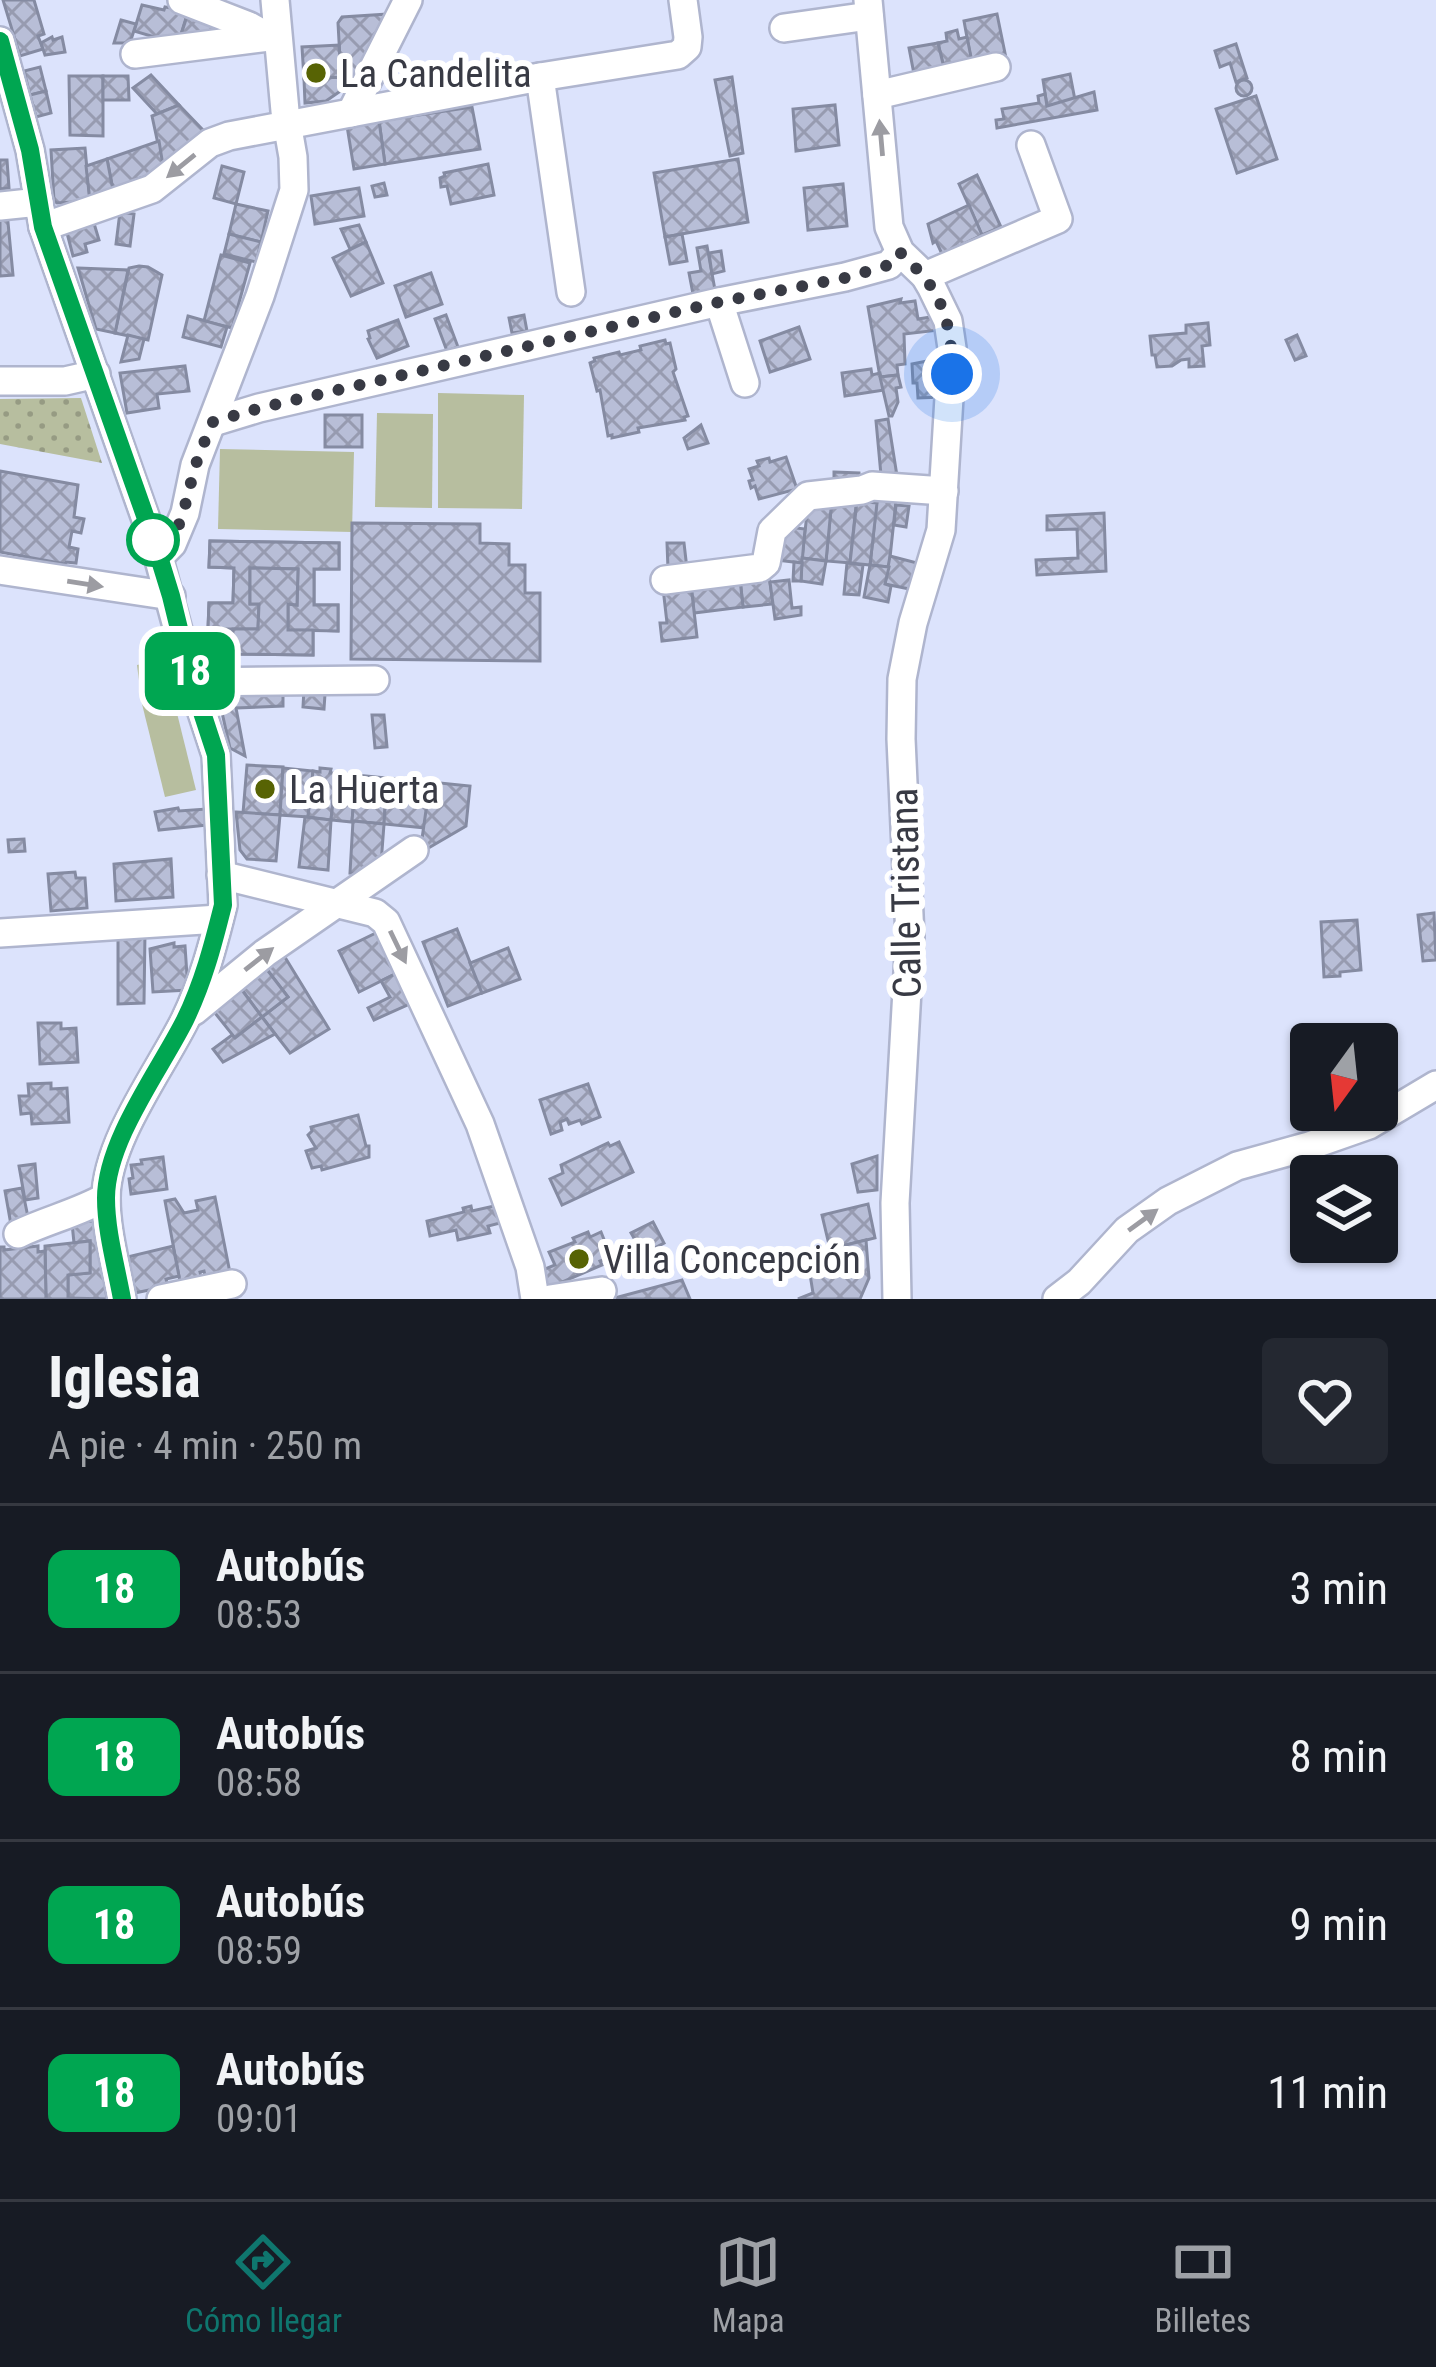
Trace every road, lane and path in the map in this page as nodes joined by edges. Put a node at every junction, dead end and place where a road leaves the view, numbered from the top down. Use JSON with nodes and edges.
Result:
{"nodes":[{"id":1,"x":182,"y":0,"type":"edge"},
{"id":2,"x":275,"y":0,"type":"edge"},
{"id":3,"x":408,"y":0,"type":"edge"},
{"id":4,"x":683,"y":0,"type":"edge"},
{"id":5,"x":869,"y":8,"type":"edge"},
{"id":6,"x":784,"y":28,"type":"dead end"},
{"id":7,"x":273,"y":39,"type":"junction"},
{"id":8,"x":2,"y":49,"type":"edge"},
{"id":9,"x":136,"y":54,"type":"dead end"},
{"id":10,"x":996,"y":67,"type":"dead end"},
{"id":11,"x":540,"y":77,"type":"junction"},
{"id":12,"x":877,"y":95,"type":"junction"},
{"id":13,"x":351,"y":113,"type":"junction"},
{"id":14,"x":287,"y":123,"type":"junction"},
{"id":15,"x":1031,"y":145,"type":"dead end"},
{"id":16,"x":0,"y":206,"type":"edge"},
{"id":17,"x":41,"y":215,"type":"junction"},
{"id":18,"x":900,"y":252,"type":"junction"},
{"id":19,"x":925,"y":276,"type":"junction"},
{"id":20,"x":572,"y":292,"type":"dead end"},
{"id":21,"x":719,"y":302,"type":"junction"},
{"id":22,"x":96,"y":374,"type":"junction"},
{"id":23,"x":0,"y":381,"type":"edge"},
{"id":24,"x":745,"y":383,"type":"dead end"},
{"id":25,"x":213,"y":422,"type":"junction"},
{"id":26,"x":944,"y":491,"type":"junction"},
{"id":27,"x":159,"y":557,"type":"junction"},
{"id":28,"x":0,"y":570,"type":"edge"},
{"id":29,"x":665,"y":580,"type":"dead end"},
{"id":30,"x":171,"y":596,"type":"junction"},
{"id":31,"x":375,"y":680,"type":"dead end"},
{"id":32,"x":192,"y":682,"type":"junction"},
{"id":33,"x":414,"y":850,"type":"dead end"},
{"id":34,"x":221,"y":875,"type":"junction"},
{"id":35,"x":334,"y":903,"type":"junction"},
{"id":36,"x":219,"y":919,"type":"junction"},
{"id":37,"x":0,"y":933,"type":"edge"},
{"id":38,"x":186,"y":1018,"type":"junction"},
{"id":39,"x":1436,"y":1085,"type":"edge"},
{"id":40,"x":106,"y":1197,"type":"junction"},
{"id":41,"x":18,"y":1234,"type":"dead end"},
{"id":42,"x":232,"y":1284,"type":"dead end"},
{"id":43,"x":602,"y":1291,"type":"dead end"},
{"id":44,"x":122,"y":1299,"type":"edge"},
{"id":45,"x":161,"y":1299,"type":"edge"},
{"id":46,"x":535,"y":1299,"type":"edge"},
{"id":47,"x":550,"y":1299,"type":"edge"},
{"id":48,"x":897,"y":1299,"type":"edge"},
{"id":49,"x":1057,"y":1299,"type":"edge"}],
"edges":[{"from":1,"to":7,"type":"street"},
{"from":2,"to":7,"type":"street"},
{"from":3,"to":13,"type":"street"},
{"from":4,"to":11,"type":"street"},
{"from":5,"to":6,"type":"street"},
{"from":5,"to":12,"type":"street"},
{"from":7,"to":9,"type":"street"},
{"from":7,"to":14,"type":"street"},
{"from":8,"to":17,"type":"street"},
{"from":10,"to":12,"type":"street"},
{"from":11,"to":13,"type":"street"},
{"from":11,"to":20,"type":"street"},
{"from":18,"to":12,"type":"street","one_way":true},
{"from":13,"to":14,"type":"street"},
{"from":14,"to":17,"type":"street","one_way":true},
{"from":14,"to":25,"type":"street"},
{"from":15,"to":19,"type":"street"},
{"from":16,"to":17,"type":"street"},
{"from":17,"to":22,"type":"street"},
{"from":18,"to":19,"type":"street","name":"Calle Tristana"},
{"from":18,"to":21,"type":"street"},
{"from":19,"to":26,"type":"street","name":"Calle Tristana"},
{"from":21,"to":24,"type":"street"},
{"from":21,"to":25,"type":"street"},
{"from":22,"to":23,"type":"street"},
{"from":22,"to":27,"type":"street"},
{"from":25,"to":27,"type":"street"},
{"from":26,"to":29,"type":"street"},
{"from":26,"to":48,"type":"street","name":"Calle Tristana"},
{"from":27,"to":30,"type":"street"},
{"from":28,"to":30,"type":"street","one_way":true},
{"from":30,"to":32,"type":"street"},
{"from":31,"to":32,"type":"street"},
{"from":32,"to":34,"type":"street"},
{"from":33,"to":35,"type":"street"},
{"from":34,"to":35,"type":"street"},
{"from":34,"to":36,"type":"street"},
{"from":38,"to":35,"type":"street","one_way":true},
{"from":35,"to":46,"type":"street","one_way":true},
{"from":36,"to":37,"type":"street"},
{"from":36,"to":38,"type":"street"},
{"from":38,"to":40,"type":"street"},
{"from":49,"to":39,"type":"street","one_way":true},
{"from":40,"to":41,"type":"street"},
{"from":40,"to":44,"type":"street"},
{"from":42,"to":45,"type":"street"},
{"from":43,"to":47,"type":"street"}]}
